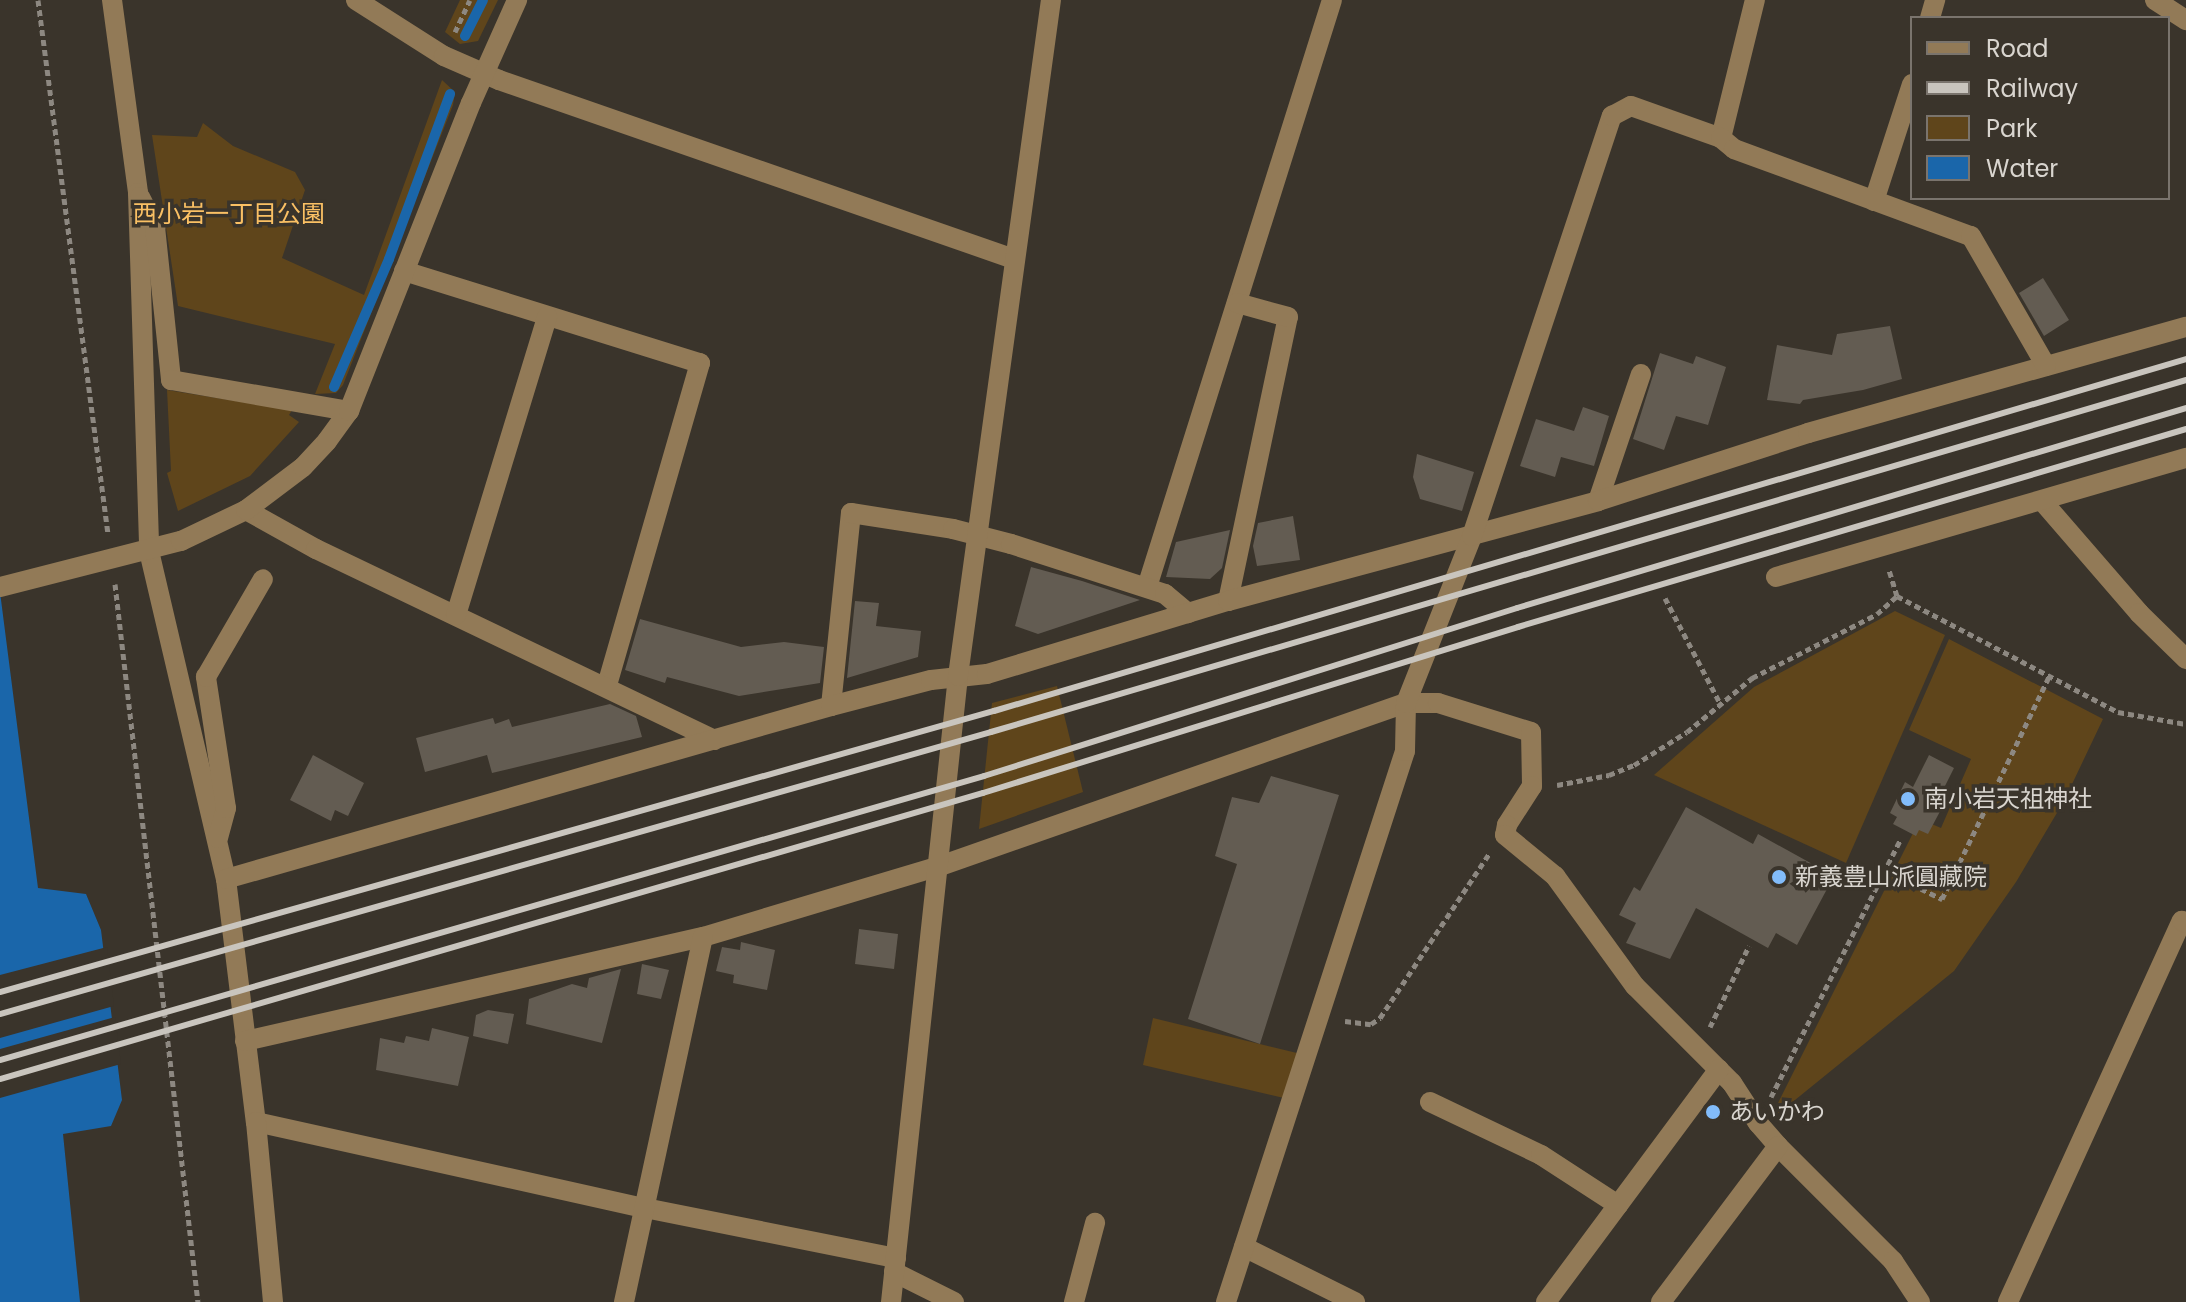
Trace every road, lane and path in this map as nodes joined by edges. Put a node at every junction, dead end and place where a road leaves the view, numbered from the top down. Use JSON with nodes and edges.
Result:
{"nodes":[{"id":1,"x":38,"y":0,"type":"edge"},
{"id":2,"x":112,"y":0,"type":"edge"},
{"id":3,"x":356,"y":0,"type":"edge"},
{"id":4,"x":517,"y":0,"type":"edge"},
{"id":5,"x":1051,"y":0,"type":"edge"},
{"id":6,"x":1332,"y":0,"type":"edge"},
{"id":7,"x":1755,"y":0,"type":"edge"},
{"id":8,"x":2155,"y":0,"type":"edge"},
{"id":9,"x":2186,"y":20,"type":"edge"},
{"id":10,"x":483,"y":74,"type":"junction"},
{"id":11,"x":1910,"y":90,"type":"edge"},
{"id":12,"x":1721,"y":138,"type":"junction"},
{"id":13,"x":138,"y":193,"type":"junction"},
{"id":14,"x":1874,"y":201,"type":"junction"},
{"id":15,"x":1014,"y":259,"type":"junction"},
{"id":16,"x":404,"y":271,"type":"junction"},
{"id":17,"x":1237,"y":303,"type":"junction"},
{"id":18,"x":547,"y":317,"type":"junction"},
{"id":19,"x":2186,"y":327,"type":"edge"},
{"id":20,"x":2046,"y":366,"type":"junction"},
{"id":21,"x":1641,"y":374,"type":"dead end"},
{"id":22,"x":349,"y":411,"type":"junction"},
{"id":23,"x":2186,"y":458,"type":"edge"},
{"id":24,"x":1598,"y":501,"type":"junction"},
{"id":25,"x":2043,"y":502,"type":"junction"},
{"id":26,"x":246,"y":510,"type":"junction"},
{"id":27,"x":977,"y":534,"type":"junction"},
{"id":28,"x":1472,"y":536,"type":"junction"},
{"id":29,"x":1883,"y":547,"type":"junction"},
{"id":30,"x":149,"y":551,"type":"junction"},
{"id":31,"x":106,"y":562,"type":"junction"},
{"id":32,"x":1776,"y":577,"type":"dead end"},
{"id":33,"x":263,"y":579,"type":"dead end"},
{"id":34,"x":0,"y":587,"type":"edge"},
{"id":35,"x":1147,"y":587,"type":"junction"},
{"id":36,"x":1897,"y":596,"type":"junction"},
{"id":37,"x":1665,"y":598,"type":"dead end"},
{"id":38,"x":1228,"y":601,"type":"junction"},
{"id":39,"x":1188,"y":613,"type":"junction"},
{"id":40,"x":456,"y":615,"type":"junction"},
{"id":41,"x":2186,"y":659,"type":"edge"},
{"id":42,"x":958,"y":676,"type":"junction"},
{"id":43,"x":2049,"y":677,"type":"junction"},
{"id":44,"x":607,"y":686,"type":"junction"},
{"id":45,"x":1406,"y":703,"type":"junction"},
{"id":46,"x":1720,"y":703,"type":"junction"},
{"id":47,"x":831,"y":706,"type":"junction"},
{"id":48,"x":2186,"y":724,"type":"edge"},
{"id":49,"x":715,"y":740,"type":"junction"},
{"id":50,"x":1532,"y":786,"type":"junction"},
{"id":51,"x":1505,"y":835,"type":"junction"},
{"id":52,"x":1900,"y":840,"type":"dead end"},
{"id":53,"x":217,"y":843,"type":"junction"},
{"id":54,"x":940,"y":866,"type":"junction"},
{"id":55,"x":1885,"y":871,"type":"junction"},
{"id":56,"x":226,"y":879,"type":"junction"},
{"id":57,"x":2185,"y":919,"type":"edge"},
{"id":58,"x":703,"y":937,"type":"junction"},
{"id":59,"x":1749,"y":946,"type":"dead end"},
{"id":60,"x":1319,"y":1019,"type":"junction"},
{"id":61,"x":245,"y":1041,"type":"junction"},
{"id":62,"x":1700,"y":1050,"type":"junction"},
{"id":63,"x":1719,"y":1069,"type":"junction"},
{"id":64,"x":1430,"y":1102,"type":"dead end"},
{"id":65,"x":256,"y":1122,"type":"junction"},
{"id":66,"x":1758,"y":1123,"type":"junction"},
{"id":67,"x":1778,"y":1146,"type":"junction"},
{"id":68,"x":1618,"y":1205,"type":"junction"},
{"id":69,"x":645,"y":1208,"type":"junction"},
{"id":70,"x":1095,"y":1223,"type":"dead end"},
{"id":71,"x":1244,"y":1247,"type":"junction"},
{"id":72,"x":895,"y":1265,"type":"junction"},
{"id":73,"x":198,"y":1302,"type":"edge"},
{"id":74,"x":273,"y":1302,"type":"edge"},
{"id":75,"x":624,"y":1302,"type":"edge"},
{"id":76,"x":891,"y":1302,"type":"edge"},
{"id":77,"x":954,"y":1302,"type":"edge"},
{"id":78,"x":1074,"y":1302,"type":"edge"},
{"id":79,"x":1226,"y":1302,"type":"edge"},
{"id":80,"x":1355,"y":1302,"type":"edge"},
{"id":81,"x":1546,"y":1302,"type":"edge"},
{"id":82,"x":1661,"y":1302,"type":"edge"},
{"id":83,"x":1920,"y":1302,"type":"edge"},
{"id":84,"x":2008,"y":1302,"type":"edge"}],
"edges":[{"from":1,"to":31,"type":"path"},
{"from":2,"to":13,"type":"street"},
{"from":3,"to":10,"type":"street"},
{"from":4,"to":10,"type":"street"},
{"from":5,"to":15,"type":"street"},
{"from":6,"to":17,"type":"street"},
{"from":7,"to":12,"type":"street"},
{"from":8,"to":9,"type":"street"},
{"from":10,"to":15,"type":"street"},
{"from":10,"to":16,"type":"street"},
{"from":11,"to":14,"type":"street"},
{"from":12,"to":14,"type":"street"},
{"from":12,"to":28,"type":"street"},
{"from":13,"to":22,"type":"street"},
{"from":13,"to":30,"type":"street"},
{"from":14,"to":20,"type":"street"},
{"from":15,"to":27,"type":"street"},
{"from":16,"to":18,"type":"street"},
{"from":16,"to":22,"type":"street"},
{"from":17,"to":35,"type":"street"},
{"from":17,"to":38,"type":"street"},
{"from":18,"to":40,"type":"street"},
{"from":18,"to":44,"type":"street"},
{"from":19,"to":20,"type":"street"},
{"from":20,"to":24,"type":"street"},
{"from":21,"to":24,"type":"street"},
{"from":22,"to":26,"type":"street"},
{"from":23,"to":25,"type":"street"},
{"from":24,"to":28,"type":"street"},
{"from":25,"to":29,"type":"street"},
{"from":25,"to":41,"type":"street"},
{"from":26,"to":30,"type":"street"},
{"from":26,"to":40,"type":"street"},
{"from":27,"to":35,"type":"street"},
{"from":27,"to":42,"type":"street"},
{"from":27,"to":47,"type":"street"},
{"from":28,"to":38,"type":"street"},
{"from":28,"to":45,"type":"street"},
{"from":29,"to":32,"type":"street"},
{"from":29,"to":36,"type":"path"},
{"from":30,"to":31,"type":"street"},
{"from":30,"to":53,"type":"street"},
{"from":31,"to":34,"type":"street"},
{"from":31,"to":73,"type":"path"},
{"from":33,"to":53,"type":"street"},
{"from":35,"to":39,"type":"street"},
{"from":36,"to":43,"type":"path"},
{"from":36,"to":46,"type":"path"},
{"from":37,"to":46,"type":"path"},
{"from":38,"to":39,"type":"street"},
{"from":39,"to":42,"type":"street"},
{"from":40,"to":44,"type":"street"},
{"from":42,"to":47,"type":"street"},
{"from":42,"to":54,"type":"street"},
{"from":43,"to":48,"type":"path"},
{"from":43,"to":55,"type":"path"},
{"from":44,"to":49,"type":"street"},
{"from":45,"to":50,"type":"street"},
{"from":45,"to":54,"type":"street"},
{"from":45,"to":60,"type":"street"},
{"from":46,"to":50,"type":"path"},
{"from":47,"to":49,"type":"street"},
{"from":49,"to":56,"type":"street"},
{"from":50,"to":51,"type":"street"},
{"from":51,"to":60,"type":"path"},
{"from":51,"to":62,"type":"street"},
{"from":52,"to":55,"type":"path"},
{"from":53,"to":56,"type":"street"},
{"from":54,"to":58,"type":"street"},
{"from":54,"to":72,"type":"street"},
{"from":55,"to":66,"type":"path"},
{"from":56,"to":61,"type":"street"},
{"from":57,"to":84,"type":"street"},
{"from":58,"to":61,"type":"street"},
{"from":58,"to":69,"type":"street"},
{"from":59,"to":62,"type":"path"},
{"from":60,"to":71,"type":"street"},
{"from":61,"to":65,"type":"street"},
{"from":62,"to":63,"type":"street"},
{"from":63,"to":66,"type":"street"},
{"from":63,"to":68,"type":"street"},
{"from":64,"to":68,"type":"street"},
{"from":65,"to":69,"type":"street"},
{"from":65,"to":74,"type":"street"},
{"from":66,"to":67,"type":"street"},
{"from":67,"to":82,"type":"street"},
{"from":67,"to":83,"type":"street"},
{"from":68,"to":81,"type":"street"},
{"from":69,"to":72,"type":"street"},
{"from":69,"to":75,"type":"street"},
{"from":70,"to":78,"type":"street"},
{"from":71,"to":79,"type":"street"},
{"from":71,"to":80,"type":"street"},
{"from":72,"to":76,"type":"street"},
{"from":72,"to":77,"type":"street"}]}
